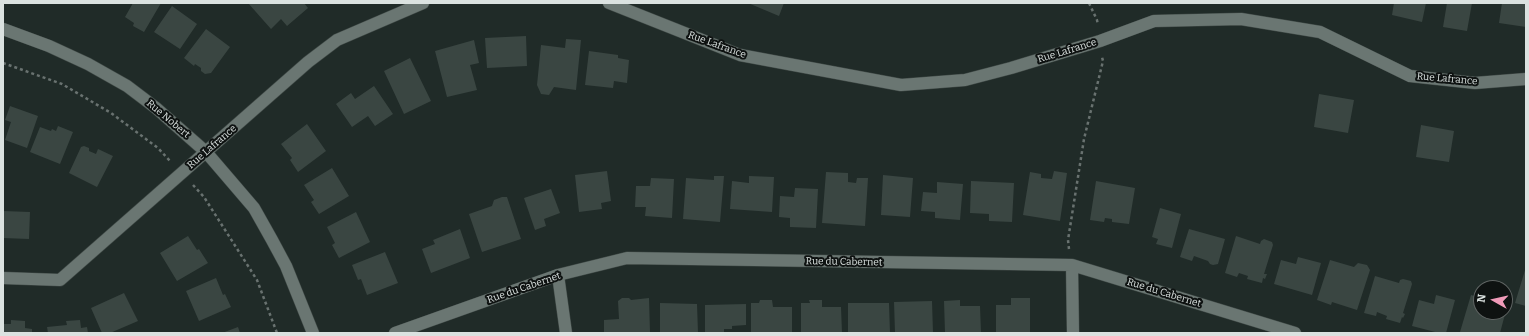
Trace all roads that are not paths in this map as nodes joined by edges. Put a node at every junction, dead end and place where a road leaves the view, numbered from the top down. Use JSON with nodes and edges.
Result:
{"nodes":[{"id":1,"x":423,"y":3,"type":"edge"},
{"id":2,"x":609,"y":3,"type":"edge"},
{"id":3,"x":3,"y":29,"type":"edge"},
{"id":4,"x":1526,"y":79,"type":"edge"},
{"id":5,"x":206,"y":152,"type":"junction"},
{"id":6,"x":1072,"y":265,"type":"junction"},
{"id":7,"x":558,"y":275,"type":"junction"},
{"id":8,"x":3,"y":278,"type":"edge"},
{"id":9,"x":313,"y":333,"type":"edge"},
{"id":10,"x":395,"y":333,"type":"edge"},
{"id":11,"x":566,"y":333,"type":"edge"},
{"id":12,"x":1073,"y":333,"type":"edge"},
{"id":13,"x":1295,"y":333,"type":"edge"}],
"edges":[{"from":1,"to":5,"type":"street","name":"Rue Lafrance"},
{"from":2,"to":4,"type":"street","name":"Rue Lafrance"},
{"from":3,"to":5,"type":"street","name":"Rue Nobert"},
{"from":5,"to":8,"type":"street","name":"Rue Lafrance"},
{"from":5,"to":9,"type":"street","name":"Rue Nobert"},
{"from":6,"to":7,"type":"street","name":"Rue du Cabernet"},
{"from":6,"to":12,"type":"street"},
{"from":6,"to":13,"type":"street","name":"Rue du Cabernet"},
{"from":7,"to":10,"type":"street","name":"Rue du Cabernet"},
{"from":7,"to":11,"type":"street"}]}
